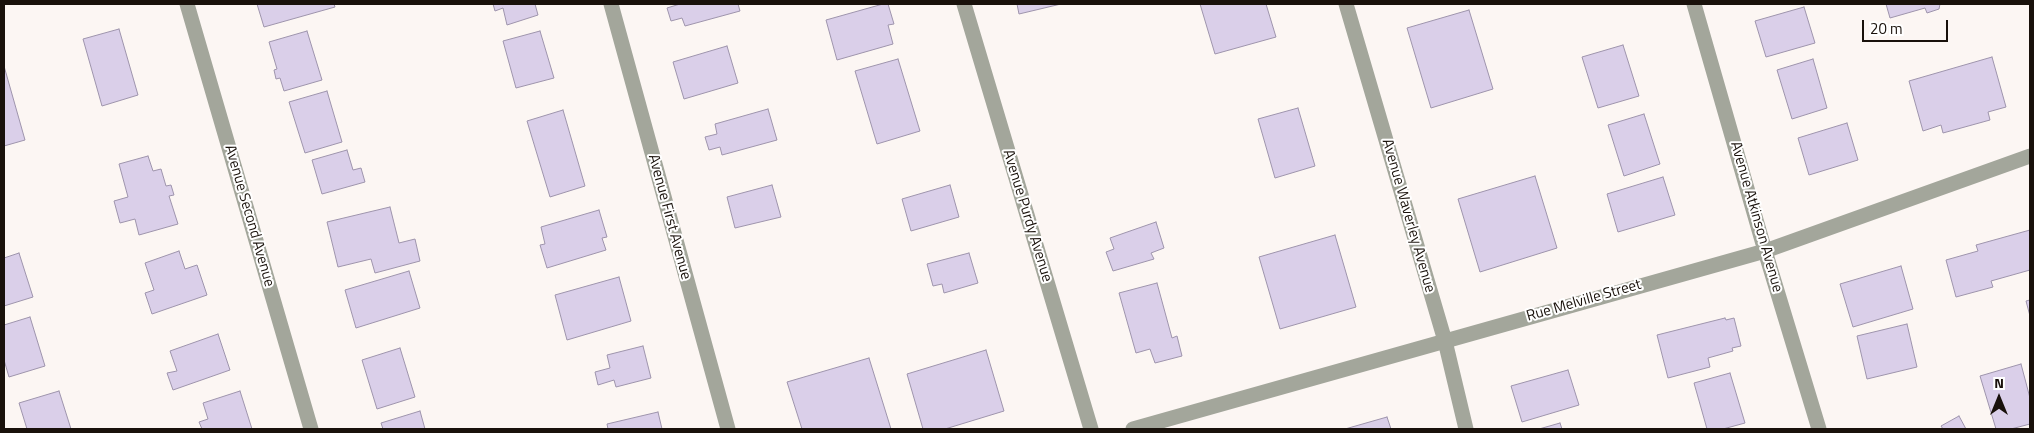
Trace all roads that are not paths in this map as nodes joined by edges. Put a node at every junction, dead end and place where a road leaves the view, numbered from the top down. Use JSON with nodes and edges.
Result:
{"nodes":[{"id":1,"x":187,"y":4,"type":"edge"},
{"id":2,"x":611,"y":4,"type":"edge"},
{"id":3,"x":964,"y":4,"type":"edge"},
{"id":4,"x":1346,"y":4,"type":"edge"},
{"id":5,"x":1694,"y":4,"type":"edge"},
{"id":6,"x":2030,"y":156,"type":"edge"},
{"id":7,"x":1764,"y":251,"type":"junction"},
{"id":8,"x":1445,"y":341,"type":"junction"},
{"id":9,"x":311,"y":429,"type":"edge"},
{"id":10,"x":728,"y":429,"type":"edge"},
{"id":11,"x":1091,"y":429,"type":"edge"},
{"id":12,"x":1133,"y":429,"type":"edge"},
{"id":13,"x":1466,"y":429,"type":"edge"},
{"id":14,"x":1819,"y":429,"type":"edge"}],
"edges":[{"from":1,"to":9,"type":"street","name":"Avenue Second Avenue"},
{"from":2,"to":10,"type":"street","name":"Avenue First Avenue"},
{"from":3,"to":11,"type":"street","name":"Avenue Purdy Avenue"},
{"from":4,"to":8,"type":"street","name":"Avenue Waverley Avenue"},
{"from":5,"to":7,"type":"street","name":"Avenue Atkinson Avenue"},
{"from":6,"to":7,"type":"street","name":"Rue Melville Street"},
{"from":7,"to":8,"type":"street","name":"Rue Melville Street"},
{"from":7,"to":14,"type":"street","name":"Avenue Atkinson Avenue"},
{"from":8,"to":12,"type":"street","name":"Rue Melville Street"},
{"from":8,"to":13,"type":"street","name":"Avenue Waverley Avenue"}]}
